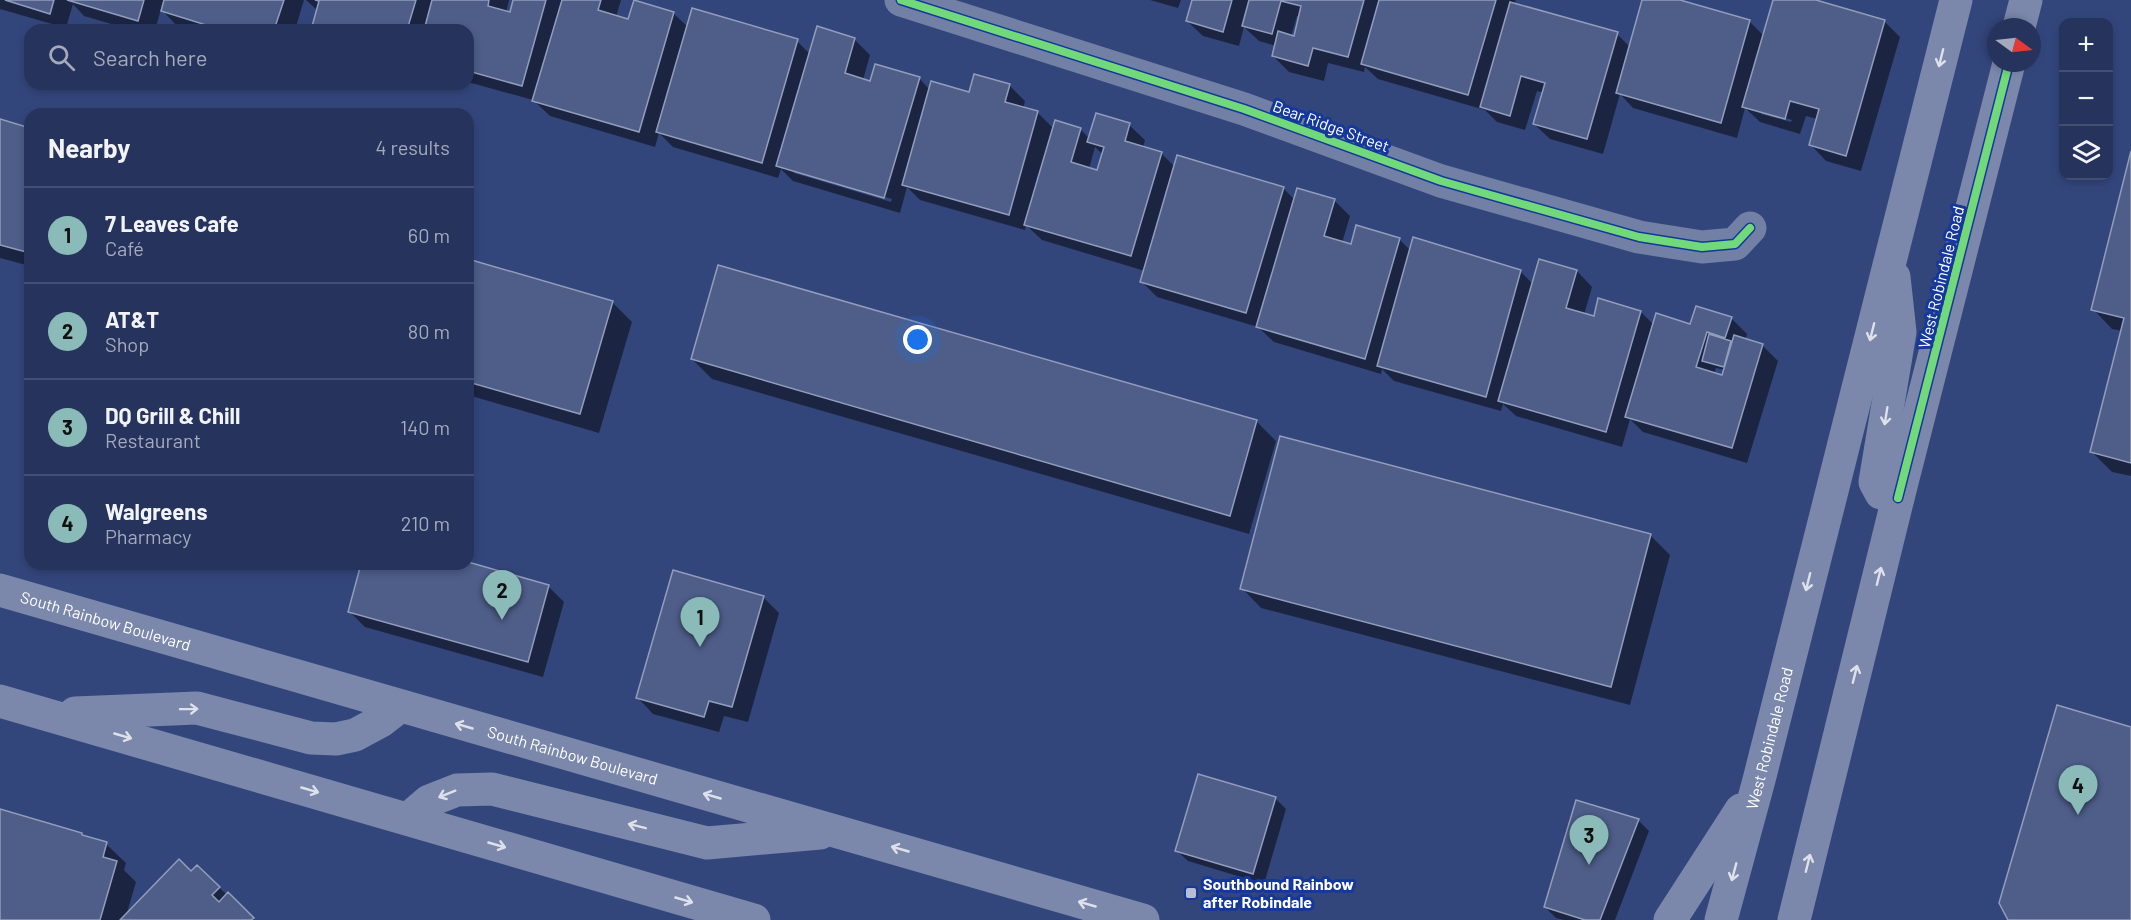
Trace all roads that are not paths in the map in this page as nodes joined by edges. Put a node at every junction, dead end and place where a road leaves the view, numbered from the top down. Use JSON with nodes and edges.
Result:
{"nodes":[{"id":1,"x":901,"y":0,"type":"edge"},
{"id":2,"x":1956,"y":0,"type":"edge"},
{"id":3,"x":2026,"y":0,"type":"edge"},
{"id":4,"x":2021,"y":18,"type":"edge"},
{"id":5,"x":2007,"y":72,"type":"edge"},
{"id":6,"x":1750,"y":228,"type":"dead end"},
{"id":7,"x":1892,"y":255,"type":"junction"},
{"id":8,"x":1898,"y":498,"type":"junction"},
{"id":9,"x":0,"y":590,"type":"edge"},
{"id":10,"x":0,"y":701,"type":"edge"},
{"id":11,"x":399,"y":707,"type":"junction"},
{"id":12,"x":46,"y":714,"type":"junction"},
{"id":13,"x":1759,"y":780,"type":"junction"},
{"id":14,"x":408,"y":819,"type":"junction"},
{"id":15,"x":840,"y":831,"type":"junction"},
{"id":16,"x":754,"y":920,"type":"edge"},
{"id":17,"x":1143,"y":920,"type":"edge"},
{"id":18,"x":1670,"y":920,"type":"edge"},
{"id":19,"x":1721,"y":920,"type":"edge"},
{"id":20,"x":1794,"y":920,"type":"edge"}],
"edges":[{"from":1,"to":6,"type":"street","name":"Bear Ridge Street"},
{"from":2,"to":7,"type":"main road","name":"West Robindale Road","one_way":true},
{"from":3,"to":4,"type":"main road"},
{"from":5,"to":8,"type":"main road","name":"West Robindale Road"},
{"from":7,"to":8,"type":"main road","one_way":true},
{"from":7,"to":13,"type":"main road","name":"West Robindale Road","one_way":true},
{"from":20,"to":8,"type":"main road","name":"West Robindale Road","one_way":true},
{"from":9,"to":11,"type":"main road","name":"South Rainbow Boulevard"},
{"from":10,"to":12,"type":"main road"},
{"from":12,"to":11,"type":"main road","one_way":true},
{"from":15,"to":11,"type":"main road","name":"South Rainbow Boulevard","one_way":true},
{"from":12,"to":14,"type":"main road","one_way":true},
{"from":13,"to":18,"type":"main road"},
{"from":13,"to":19,"type":"main road","name":"West Robindale Road","one_way":true},
{"from":15,"to":14,"type":"main road","one_way":true},
{"from":14,"to":16,"type":"main road","one_way":true},
{"from":17,"to":15,"type":"main road","name":"South Rainbow Boulevard","one_way":true}]}
